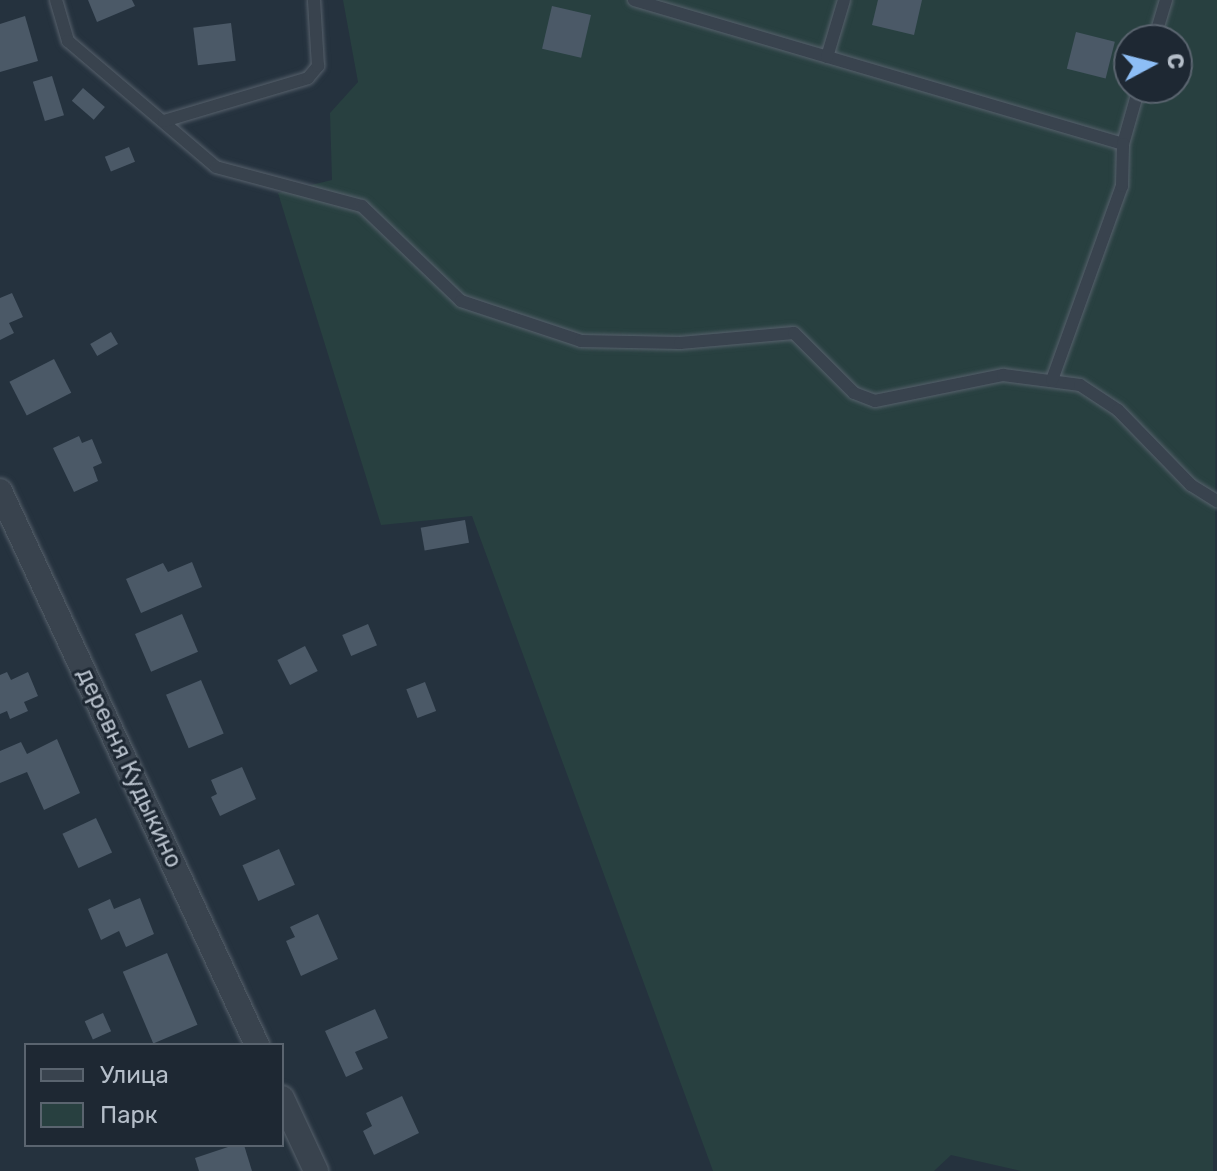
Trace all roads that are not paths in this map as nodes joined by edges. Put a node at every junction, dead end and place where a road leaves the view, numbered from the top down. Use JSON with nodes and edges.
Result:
{"nodes":[{"id":1,"x":56,"y":0,"type":"edge"},
{"id":2,"x":314,"y":0,"type":"edge"},
{"id":3,"x":634,"y":0,"type":"edge"},
{"id":4,"x":844,"y":0,"type":"edge"},
{"id":5,"x":1166,"y":0,"type":"edge"},
{"id":6,"x":1159,"y":24,"type":"edge"},
{"id":7,"x":827,"y":57,"type":"junction"},
{"id":8,"x":1134,"y":104,"type":"edge"},
{"id":9,"x":164,"y":121,"type":"junction"},
{"id":10,"x":1123,"y":144,"type":"junction"},
{"id":11,"x":1052,"y":380,"type":"junction"},
{"id":12,"x":0,"y":491,"type":"edge"},
{"id":13,"x":1217,"y":501,"type":"edge"},
{"id":14,"x":256,"y":1043,"type":"edge"},
{"id":15,"x":284,"y":1102,"type":"edge"},
{"id":16,"x":316,"y":1171,"type":"edge"}],
"edges":[{"from":1,"to":9,"type":"lane"},
{"from":2,"to":9,"type":"lane"},
{"from":3,"to":7,"type":"lane"},
{"from":4,"to":7,"type":"lane"},
{"from":5,"to":6,"type":"lane"},
{"from":7,"to":10,"type":"lane"},
{"from":8,"to":10,"type":"lane"},
{"from":9,"to":11,"type":"lane"},
{"from":10,"to":11,"type":"lane"},
{"from":11,"to":13,"type":"lane"},
{"from":12,"to":14,"type":"street","name":"деревня Кудыкино"},
{"from":15,"to":16,"type":"street"}]}
